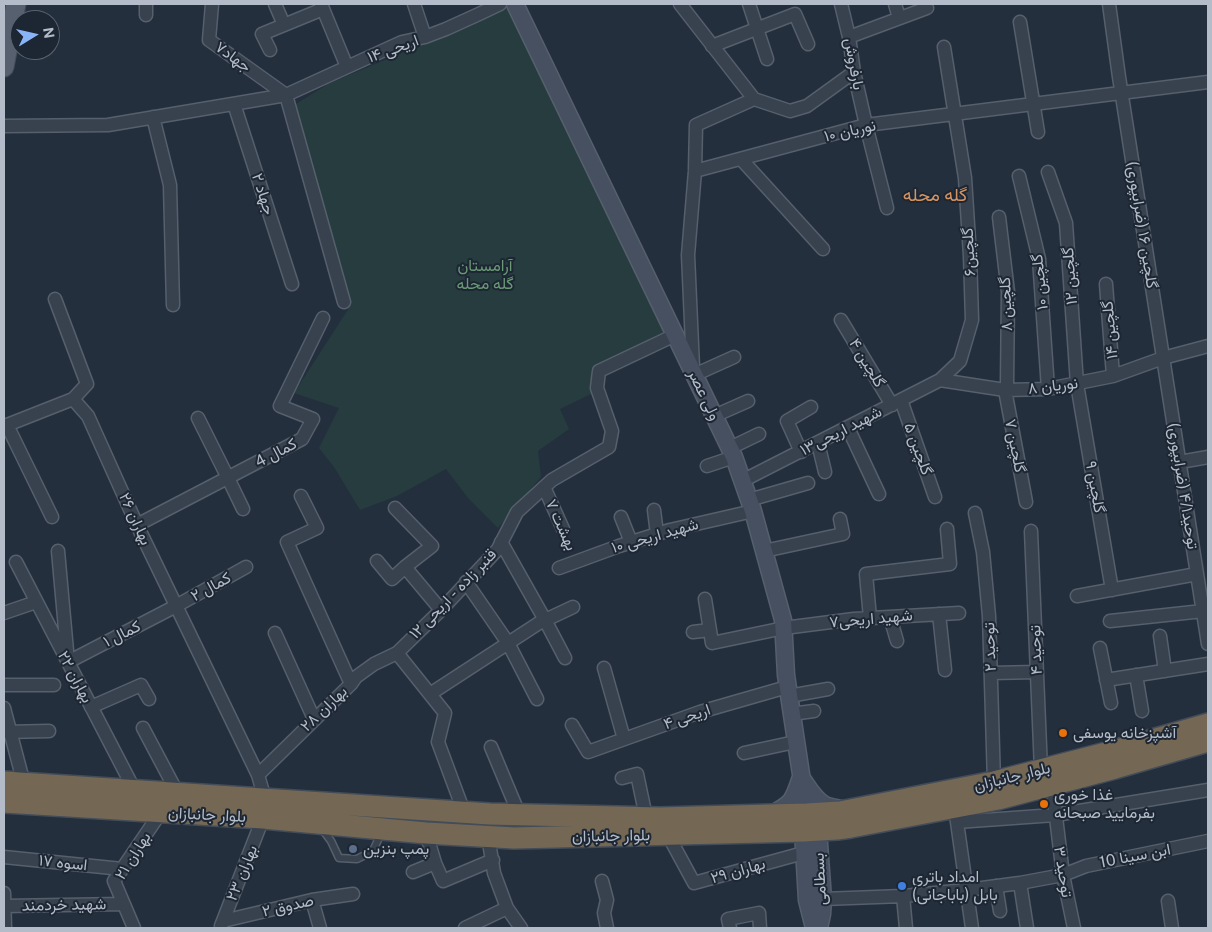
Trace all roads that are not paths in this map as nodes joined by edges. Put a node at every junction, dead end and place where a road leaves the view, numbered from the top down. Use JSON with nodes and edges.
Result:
{"nodes":[{"id":1,"x":16,"y":4,"type":"edge"},
{"id":2,"x":212,"y":4,"type":"edge"},
{"id":3,"x":275,"y":4,"type":"edge"},
{"id":4,"x":414,"y":4,"type":"edge"},
{"id":5,"x":500,"y":4,"type":"edge"},
{"id":6,"x":515,"y":4,"type":"edge"},
{"id":7,"x":680,"y":4,"type":"edge"},
{"id":8,"x":749,"y":4,"type":"edge"},
{"id":9,"x":841,"y":4,"type":"edge"},
{"id":10,"x":895,"y":4,"type":"edge"},
{"id":11,"x":1109,"y":4,"type":"edge"},
{"id":12,"x":322,"y":6,"type":"edge"},
{"id":13,"x":927,"y":8,"type":"dead end"},
{"id":14,"x":899,"y":18,"type":"junction"},
{"id":15,"x":1020,"y":22,"type":"dead end"},
{"id":16,"x":284,"y":25,"type":"junction"},
{"id":17,"x":757,"y":29,"type":"junction"},
{"id":18,"x":425,"y":37,"type":"junction"},
{"id":19,"x":849,"y":37,"type":"junction"},
{"id":20,"x":808,"y":44,"type":"dead end"},
{"id":21,"x":712,"y":46,"type":"junction"},
{"id":22,"x":944,"y":47,"type":"dead end"},
{"id":23,"x":270,"y":50,"type":"dead end"},
{"id":24,"x":767,"y":59,"type":"dead end"},
{"id":25,"x":4,"y":67,"type":"edge"},
{"id":26,"x":347,"y":67,"type":"junction"},
{"id":27,"x":854,"y":72,"type":"junction"},
{"id":28,"x":1208,"y":82,"type":"edge"},
{"id":29,"x":1122,"y":93,"type":"junction"},
{"id":30,"x":286,"y":95,"type":"junction"},
{"id":31,"x":754,"y":99,"type":"junction"},
{"id":32,"x":234,"y":104,"type":"junction"},
{"id":33,"x":1033,"y":104,"type":"junction"},
{"id":34,"x":954,"y":114,"type":"junction"},
{"id":35,"x":154,"y":117,"type":"junction"},
{"id":36,"x":866,"y":125,"type":"junction"},
{"id":37,"x":4,"y":126,"type":"edge"},
{"id":38,"x":1038,"y":132,"type":"dead end"},
{"id":39,"x":741,"y":159,"type":"junction"},
{"id":40,"x":695,"y":171,"type":"junction"},
{"id":41,"x":1048,"y":172,"type":"dead end"},
{"id":42,"x":1019,"y":176,"type":"dead end"},
{"id":43,"x":888,"y":208,"type":"dead end"},
{"id":44,"x":999,"y":217,"type":"dead end"},
{"id":45,"x":823,"y":249,"type":"dead end"},
{"id":46,"x":292,"y":284,"type":"dead end"},
{"id":47,"x":1106,"y":284,"type":"dead end"},
{"id":48,"x":55,"y":298,"type":"dead end"},
{"id":49,"x":344,"y":302,"type":"dead end"},
{"id":50,"x":173,"y":305,"type":"dead end"},
{"id":51,"x":323,"y":318,"type":"dead end"},
{"id":52,"x":841,"y":320,"type":"dead end"},
{"id":53,"x":675,"y":334,"type":"junction"},
{"id":54,"x":1208,"y":346,"type":"edge"},
{"id":55,"x":734,"y":357,"type":"dead end"},
{"id":56,"x":1163,"y":358,"type":"junction"},
{"id":57,"x":694,"y":374,"type":"junction"},
{"id":58,"x":1114,"y":376,"type":"junction"},
{"id":59,"x":940,"y":380,"type":"junction"},
{"id":60,"x":1077,"y":384,"type":"junction"},
{"id":61,"x":1048,"y":389,"type":"junction"},
{"id":62,"x":1005,"y":390,"type":"junction"},
{"id":63,"x":73,"y":399,"type":"junction"},
{"id":64,"x":748,"y":401,"type":"dead end"},
{"id":65,"x":896,"y":402,"type":"junction"},
{"id":66,"x":811,"y":407,"type":"dead end"},
{"id":67,"x":714,"y":416,"type":"junction"},
{"id":68,"x":198,"y":418,"type":"dead end"},
{"id":69,"x":848,"y":428,"type":"junction"},
{"id":70,"x":759,"y":434,"type":"dead end"},
{"id":71,"x":818,"y":443,"type":"junction"},
{"id":72,"x":801,"y":452,"type":"junction"},
{"id":73,"x":732,"y":453,"type":"junction"},
{"id":74,"x":1208,"y":457,"type":"edge"},
{"id":75,"x":1180,"y":462,"type":"junction"},
{"id":76,"x":707,"y":466,"type":"dead end"},
{"id":77,"x":825,"y":472,"type":"dead end"},
{"id":78,"x":228,"y":478,"type":"junction"},
{"id":79,"x":742,"y":481,"type":"junction"},
{"id":80,"x":808,"y":483,"type":"dead end"},
{"id":81,"x":544,"y":487,"type":"junction"},
{"id":82,"x":878,"y":494,"type":"dead end"},
{"id":83,"x":301,"y":496,"type":"dead end"},
{"id":84,"x":935,"y":497,"type":"dead end"},
{"id":85,"x":1026,"y":502,"type":"dead end"},
{"id":86,"x":751,"y":506,"type":"junction"},
{"id":87,"x":395,"y":508,"type":"dead end"},
{"id":88,"x":243,"y":509,"type":"dead end"},
{"id":89,"x":654,"y":510,"type":"dead end"},
{"id":90,"x":974,"y":513,"type":"dead end"},
{"id":91,"x":621,"y":516,"type":"dead end"},
{"id":92,"x":52,"y":517,"type":"dead end"},
{"id":93,"x":840,"y":519,"type":"dead end"},
{"id":94,"x":137,"y":525,"type":"junction"},
{"id":95,"x":563,"y":529,"type":"road end"},
{"id":96,"x":947,"y":529,"type":"dead end"},
{"id":97,"x":1031,"y":531,"type":"dead end"},
{"id":98,"x":657,"y":534,"type":"junction"},
{"id":99,"x":501,"y":542,"type":"junction"},
{"id":100,"x":631,"y":542,"type":"junction"},
{"id":101,"x":58,"y":551,"type":"dead end"},
{"id":102,"x":764,"y":551,"type":"junction"},
{"id":103,"x":377,"y":561,"type":"dead end"},
{"id":104,"x":16,"y":562,"type":"dead end"},
{"id":105,"x":246,"y":567,"type":"dead end"},
{"id":106,"x":404,"y":567,"type":"junction"},
{"id":107,"x":559,"y":568,"type":"dead end"},
{"id":108,"x":1197,"y":574,"type":"junction"},
{"id":109,"x":466,"y":582,"type":"junction"},
{"id":110,"x":1112,"y":590,"type":"junction"},
{"id":111,"x":1077,"y":596,"type":"dead end"},
{"id":112,"x":704,"y":599,"type":"dead end"},
{"id":113,"x":36,"y":602,"type":"junction"},
{"id":114,"x":1204,"y":602,"type":"edge"},
{"id":115,"x":176,"y":606,"type":"junction"},
{"id":116,"x":573,"y":607,"type":"dead end"},
{"id":117,"x":440,"y":610,"type":"junction"},
{"id":118,"x":4,"y":613,"type":"edge"},
{"id":119,"x":959,"y":613,"type":"dead end"},
{"id":120,"x":939,"y":614,"type":"junction"},
{"id":121,"x":890,"y":616,"type":"junction"},
{"id":122,"x":870,"y":618,"type":"junction"},
{"id":123,"x":545,"y":620,"type":"junction"},
{"id":124,"x":1110,"y":621,"type":"dead end"},
{"id":125,"x":784,"y":628,"type":"junction"},
{"id":126,"x":710,"y":630,"type":"junction"},
{"id":127,"x":693,"y":632,"type":"dead end"},
{"id":128,"x":275,"y":633,"type":"dead end"},
{"id":129,"x":1160,"y":636,"type":"dead end"},
{"id":130,"x":897,"y":641,"type":"dead end"},
{"id":131,"x":508,"y":643,"type":"junction"},
{"id":132,"x":1208,"y":644,"type":"edge"},
{"id":133,"x":1100,"y":648,"type":"dead end"},
{"id":134,"x":397,"y":653,"type":"junction"},
{"id":135,"x":565,"y":658,"type":"dead end"},
{"id":136,"x":68,"y":662,"type":"junction"},
{"id":137,"x":1208,"y":664,"type":"edge"},
{"id":138,"x":604,"y":668,"type":"dead end"},
{"id":139,"x":945,"y":670,"type":"dead end"},
{"id":140,"x":1165,"y":671,"type":"junction"},
{"id":141,"x":1037,"y":672,"type":"junction"},
{"id":142,"x":991,"y":673,"type":"junction"},
{"id":143,"x":1136,"y":675,"type":"junction"},
{"id":144,"x":1106,"y":680,"type":"junction"},
{"id":145,"x":351,"y":684,"type":"junction"},
{"id":146,"x":4,"y":685,"type":"edge"},
{"id":147,"x":54,"y":685,"type":"dead end"},
{"id":148,"x":828,"y":689,"type":"dead end"},
{"id":149,"x":788,"y":692,"type":"junction"},
{"id":150,"x":430,"y":694,"type":"junction"},
{"id":151,"x":150,"y":699,"type":"dead end"},
{"id":152,"x":537,"y":699,"type":"dead end"},
{"id":153,"x":1111,"y":703,"type":"dead end"},
{"id":154,"x":91,"y":707,"type":"junction"},
{"id":155,"x":4,"y":708,"type":"edge"},
{"id":156,"x":814,"y":711,"type":"dead end"},
{"id":157,"x":1142,"y":711,"type":"dead end"},
{"id":158,"x":791,"y":714,"type":"junction"},
{"id":159,"x":314,"y":719,"type":"junction"},
{"id":160,"x":1208,"y":724,"type":"edge"},
{"id":161,"x":572,"y":726,"type":"dead end"},
{"id":162,"x":143,"y":728,"type":"dead end"},
{"id":163,"x":49,"y":731,"type":"dead end"},
{"id":164,"x":7,"y":732,"type":"edge"},
{"id":165,"x":624,"y":739,"type":"junction"},
{"id":166,"x":795,"y":742,"type":"junction"},
{"id":167,"x":1208,"y":742,"type":"edge"},
{"id":168,"x":492,"y":747,"type":"dead end"},
{"id":169,"x":744,"y":753,"type":"dead end"},
{"id":170,"x":258,"y":775,"type":"junction"},
{"id":171,"x":1047,"y":777,"type":"junction"},
{"id":172,"x":622,"y":778,"type":"dead end"},
{"id":173,"x":801,"y":778,"type":"junction"},
{"id":174,"x":994,"y":782,"type":"junction"},
{"id":175,"x":14,"y":783,"type":"edge"},
{"id":176,"x":1208,"y":790,"type":"edge"},
{"id":177,"x":135,"y":791,"type":"junction"},
{"id":178,"x":178,"y":794,"type":"junction"},
{"id":179,"x":4,"y":802,"type":"edge"},
{"id":180,"x":264,"y":809,"type":"junction"},
{"id":181,"x":161,"y":812,"type":"junction"},
{"id":182,"x":464,"y":812,"type":"junction"},
{"id":183,"x":519,"y":814,"type":"junction"},
{"id":184,"x":1055,"y":814,"type":"junction"},
{"id":185,"x":956,"y":815,"type":"junction"},
{"id":186,"x":646,"y":818,"type":"junction"},
{"id":187,"x":848,"y":819,"type":"junction"},
{"id":188,"x":313,"y":822,"type":"junction"},
{"id":189,"x":770,"y":823,"type":"junction"},
{"id":190,"x":809,"y":825,"type":"junction"},
{"id":191,"x":382,"y":829,"type":"junction"},
{"id":192,"x":426,"y":833,"type":"junction"},
{"id":193,"x":668,"y":835,"type":"junction"},
{"id":194,"x":488,"y":836,"type":"junction"},
{"id":195,"x":1208,"y":841,"type":"edge"},
{"id":196,"x":4,"y":857,"type":"edge"},
{"id":197,"x":807,"y":857,"type":"junction"},
{"id":198,"x":492,"y":860,"type":"junction"},
{"id":199,"x":435,"y":863,"type":"junction"},
{"id":200,"x":122,"y":869,"type":"junction"},
{"id":201,"x":413,"y":872,"type":"dead end"},
{"id":202,"x":1063,"y":875,"type":"junction"},
{"id":203,"x":602,"y":881,"type":"dead end"},
{"id":204,"x":1020,"y":883,"type":"junction"},
{"id":205,"x":996,"y":886,"type":"junction"},
{"id":206,"x":967,"y":890,"type":"junction"},
{"id":207,"x":353,"y":894,"type":"dead end"},
{"id":208,"x":903,"y":896,"type":"junction"},
{"id":209,"x":4,"y":899,"type":"edge"},
{"id":210,"x":822,"y":899,"type":"junction"},
{"id":211,"x":312,"y":900,"type":"junction"},
{"id":212,"x":1168,"y":901,"type":"dead end"},
{"id":213,"x":123,"y":904,"type":"junction"},
{"id":214,"x":507,"y":908,"type":"junction"},
{"id":215,"x":1000,"y":911,"type":"dead end"},
{"id":216,"x":222,"y":925,"type":"edge"},
{"id":217,"x":5,"y":928,"type":"edge"},
{"id":218,"x":134,"y":928,"type":"edge"},
{"id":219,"x":320,"y":928,"type":"edge"},
{"id":220,"x":465,"y":928,"type":"edge"},
{"id":221,"x":521,"y":928,"type":"edge"},
{"id":222,"x":607,"y":928,"type":"edge"},
{"id":223,"x":730,"y":928,"type":"edge"},
{"id":224,"x":760,"y":928,"type":"edge"},
{"id":225,"x":814,"y":928,"type":"edge"},
{"id":226,"x":819,"y":928,"type":"edge"},
{"id":227,"x":906,"y":928,"type":"edge"},
{"id":228,"x":972,"y":928,"type":"edge"},
{"id":229,"x":1027,"y":928,"type":"edge"},
{"id":230,"x":1074,"y":928,"type":"edge"},
{"id":231,"x":1172,"y":928,"type":"edge"}],
"edges":[{"from":1,"to":25,"type":"main road"},
{"from":2,"to":30,"type":"street","name":"جهاد۷"},
{"from":3,"to":16,"type":"street"},
{"from":4,"to":18,"type":"street"},
{"from":5,"to":18,"type":"street","name":"اریحی ۱۴"},
{"from":6,"to":53,"type":"main road","name":"ولی عصر"},
{"from":7,"to":21,"type":"street"},
{"from":8,"to":17,"type":"street"},
{"from":9,"to":19,"type":"street","name":"بارفروش"},
{"from":10,"to":14,"type":"street"},
{"from":11,"to":29,"type":"street","name":"گلچین ۱۶ (ضرابپوری)"},
{"from":12,"to":16,"type":"street"},
{"from":12,"to":26,"type":"street"},
{"from":13,"to":14,"type":"street"},
{"from":14,"to":19,"type":"street"},
{"from":15,"to":33,"type":"street"},
{"from":16,"to":23,"type":"street"},
{"from":17,"to":20,"type":"street"},
{"from":17,"to":21,"type":"street"},
{"from":17,"to":24,"type":"street"},
{"from":18,"to":26,"type":"street","name":"اریحی ۱۴"},
{"from":19,"to":27,"type":"street","name":"بارفروش"},
{"from":21,"to":31,"type":"street"},
{"from":22,"to":34,"type":"street","name":"گلچین۶"},
{"from":26,"to":30,"type":"street","name":"اریحی ۱۴"},
{"from":27,"to":31,"type":"street"},
{"from":27,"to":36,"type":"street","name":"بارفروش"},
{"from":28,"to":29,"type":"street","name":"نوریان ۱۰"},
{"from":29,"to":33,"type":"street","name":"نوریان ۱۰"},
{"from":29,"to":56,"type":"street","name":"گلچین ۱۶ (ضرابپوری)"},
{"from":30,"to":32,"type":"street","name":"اریحی ۱۴"},
{"from":30,"to":49,"type":"street"},
{"from":31,"to":40,"type":"street"},
{"from":32,"to":35,"type":"street","name":"اریحی ۱۴"},
{"from":32,"to":46,"type":"street","name":"جهاد ۲"},
{"from":33,"to":34,"type":"street","name":"نوریان ۱۰"},
{"from":33,"to":38,"type":"street"},
{"from":34,"to":36,"type":"street","name":"نوریان ۱۰"},
{"from":34,"to":59,"type":"street","name":"گلچین۶"},
{"from":35,"to":37,"type":"street","name":"اریحی ۱۴"},
{"from":35,"to":50,"type":"street"},
{"from":36,"to":39,"type":"street","name":"نوریان ۱۰"},
{"from":36,"to":43,"type":"street","name":"بارفروش"},
{"from":39,"to":40,"type":"street","name":"نوریان ۱۰"},
{"from":39,"to":45,"type":"street"},
{"from":40,"to":57,"type":"street"},
{"from":41,"to":60,"type":"street","name":"گلچین ۱۲"},
{"from":42,"to":61,"type":"street","name":"گلچین ۱۰"},
{"from":44,"to":62,"type":"street","name":"گلچین ۸"},
{"from":47,"to":58,"type":"street","name":"گلچین ۱۴"},
{"from":48,"to":63,"type":"street"},
{"from":51,"to":78,"type":"street","name":"کمال 4"},
{"from":52,"to":65,"type":"street","name":"گلچین ۴"},
{"from":53,"to":57,"type":"main road","name":"ولی عصر"},
{"from":53,"to":81,"type":"street","name":"قنبر زاده - اریحی ۱۲"},
{"from":54,"to":56,"type":"street","name":"نوریان ۸"},
{"from":55,"to":57,"type":"street"},
{"from":56,"to":58,"type":"street","name":"نوریان ۸"},
{"from":56,"to":75,"type":"street","name":"توحید۴/۱ (ضرابپوری)"},
{"from":57,"to":67,"type":"main road","name":"ولی عصر"},
{"from":58,"to":60,"type":"street","name":"نوریان ۸"},
{"from":59,"to":62,"type":"street","name":"نوریان ۸"},
{"from":59,"to":65,"type":"street","name":"شهید اریحی۱۳"},
{"from":60,"to":61,"type":"street","name":"نوریان ۸"},
{"from":60,"to":110,"type":"street","name":"گلچین ۹"},
{"from":61,"to":62,"type":"street","name":"نوریان ۸"},
{"from":62,"to":85,"type":"street","name":"گلچین ۷"},
{"from":63,"to":92,"type":"street"},
{"from":63,"to":94,"type":"street","name":"بهاران ۲۶"},
{"from":64,"to":67,"type":"street"},
{"from":65,"to":69,"type":"street","name":"شهید اریحی۱۳"},
{"from":65,"to":84,"type":"street","name":"گلچین ۵"},
{"from":66,"to":72,"type":"street"},
{"from":67,"to":73,"type":"main road","name":"ولی عصر"},
{"from":68,"to":78,"type":"street"},
{"from":69,"to":71,"type":"street","name":"شهید اریحی۱۳"},
{"from":69,"to":82,"type":"street"},
{"from":70,"to":73,"type":"street"},
{"from":71,"to":72,"type":"street","name":"شهید اریحی۱۳"},
{"from":71,"to":77,"type":"street"},
{"from":72,"to":79,"type":"street","name":"شهید اریحی۱۳"},
{"from":73,"to":76,"type":"street"},
{"from":73,"to":79,"type":"main road","name":"ولی عصر"},
{"from":74,"to":75,"type":"street"},
{"from":75,"to":108,"type":"street","name":"توحید۴/۱ (ضرابپوری)"},
{"from":78,"to":88,"type":"street"},
{"from":78,"to":94,"type":"street","name":"کمال 4"},
{"from":79,"to":86,"type":"main road","name":"ولی عصر"},
{"from":80,"to":86,"type":"street","name":"شهید اریحی ۱۰"},
{"from":81,"to":95,"type":"street","name":"بهشت ۷"},
{"from":81,"to":99,"type":"street","name":"قنبر زاده - اریحی ۱۲"},
{"from":83,"to":145,"type":"street"},
{"from":86,"to":98,"type":"street","name":"شهید اریحی ۱۰"},
{"from":86,"to":102,"type":"main road","name":"ولی عصر"},
{"from":87,"to":106,"type":"street"},
{"from":89,"to":98,"type":"street"},
{"from":90,"to":142,"type":"street","name":"توحید ۲"},
{"from":91,"to":100,"type":"street"},
{"from":93,"to":102,"type":"street"},
{"from":94,"to":115,"type":"street","name":"بهاران ۲۶"},
{"from":96,"to":122,"type":"street"},
{"from":97,"to":141,"type":"street","name":"توحید ۴"},
{"from":98,"to":100,"type":"street","name":"شهید اریحی ۱۰"},
{"from":99,"to":109,"type":"street","name":"قنبر زاده - اریحی ۱۲"},
{"from":99,"to":123,"type":"street"},
{"from":100,"to":107,"type":"street","name":"شهید اریحی ۱۰"},
{"from":101,"to":136,"type":"street"},
{"from":102,"to":125,"type":"main road","name":"ولی عصر"},
{"from":103,"to":106,"type":"street"},
{"from":104,"to":113,"type":"street","name":"بهاران ۲۲"},
{"from":105,"to":115,"type":"street","name":"کمال ۲"},
{"from":106,"to":117,"type":"street"},
{"from":108,"to":110,"type":"street"},
{"from":108,"to":114,"type":"street","name":"توحید۴/۱ (ضرابپوری)"},
{"from":109,"to":117,"type":"street","name":"قنبر زاده - اریحی ۱۲"},
{"from":109,"to":131,"type":"street"},
{"from":110,"to":111,"type":"street"},
{"from":112,"to":126,"type":"street"},
{"from":113,"to":118,"type":"street"},
{"from":113,"to":136,"type":"street","name":"بهاران ۲۲"},
{"from":114,"to":124,"type":"street"},
{"from":114,"to":132,"type":"street","name":"توحید۴/۱ (ضرابپوری)"},
{"from":115,"to":136,"type":"street","name":"کمال ۱"},
{"from":115,"to":170,"type":"street","name":"بهاران ۲۶"},
{"from":116,"to":123,"type":"street"},
{"from":117,"to":134,"type":"street","name":"قنبر زاده - اریحی ۱۲"},
{"from":119,"to":120,"type":"street","name":"شهید اریحی۷"},
{"from":120,"to":121,"type":"street","name":"شهید اریحی۷"},
{"from":120,"to":139,"type":"street"},
{"from":121,"to":122,"type":"street","name":"شهید اریحی۷"},
{"from":121,"to":130,"type":"street"},
{"from":122,"to":125,"type":"street","name":"شهید اریحی۷"},
{"from":123,"to":131,"type":"street"},
{"from":123,"to":135,"type":"street"},
{"from":125,"to":126,"type":"street","name":"شهید اریحی۷"},
{"from":125,"to":149,"type":"main road","name":"ولی عصر"},
{"from":126,"to":127,"type":"street"},
{"from":128,"to":159,"type":"street"},
{"from":129,"to":140,"type":"street"},
{"from":131,"to":150,"type":"street"},
{"from":131,"to":152,"type":"street"},
{"from":133,"to":144,"type":"street"},
{"from":134,"to":145,"type":"street","name":"بهاران ۲۸"},
{"from":134,"to":150,"type":"street"},
{"from":136,"to":154,"type":"street","name":"بهاران ۲۲"},
{"from":137,"to":140,"type":"street"},
{"from":138,"to":165,"type":"street"},
{"from":140,"to":143,"type":"street"},
{"from":141,"to":142,"type":"street"},
{"from":141,"to":171,"type":"street","name":"توحید ۴"},
{"from":142,"to":174,"type":"street","name":"توحید ۲"},
{"from":143,"to":144,"type":"street"},
{"from":143,"to":157,"type":"street"},
{"from":144,"to":153,"type":"street"},
{"from":145,"to":159,"type":"street","name":"بهاران ۲۸"},
{"from":146,"to":147,"type":"street"},
{"from":148,"to":149,"type":"street","name":"اریحی ۴"},
{"from":149,"to":158,"type":"main road","name":"ولی عصر"},
{"from":149,"to":165,"type":"street","name":"اریحی ۴"},
{"from":150,"to":182,"type":"street"},
{"from":151,"to":154,"type":"street"},
{"from":154,"to":177,"type":"street","name":"بهاران ۲۲"},
{"from":155,"to":164,"type":"street"},
{"from":156,"to":158,"type":"street"},
{"from":158,"to":166,"type":"main road","name":"ولی عصر"},
{"from":159,"to":170,"type":"street","name":"بهاران ۲۸"},
{"from":160,"to":171,"type":"highway","name":"بلوار جانبازان"},
{"from":161,"to":165,"type":"street","name":"اریحی ۴"},
{"from":162,"to":178,"type":"street"},
{"from":163,"to":164,"type":"street"},
{"from":164,"to":175,"type":"street"},
{"from":166,"to":169,"type":"street"},
{"from":166,"to":173,"type":"main road","name":"ولی عصر"},
{"from":167,"to":171,"type":"highway","name":"بلوار جانبازان"},
{"from":168,"to":183,"type":"street"},
{"from":170,"to":180,"type":"street","name":"بهاران ۲۶"},
{"from":171,"to":174,"type":"highway","name":"بلوار جانبازان"},
{"from":171,"to":184,"type":"street","name":"توحید ۳"},
{"from":171,"to":185,"type":"highway","name":"بلوار جانبازان"},
{"from":172,"to":186,"type":"street"},
{"from":173,"to":187,"type":"main road"},
{"from":173,"to":189,"type":"main road"},
{"from":173,"to":190,"type":"main road","name":"ولی عصر"},
{"from":174,"to":187,"type":"highway","name":"بلوار جانبازان"},
{"from":175,"to":177,"type":"highway","name":"بلوار جانبازان"},
{"from":176,"to":184,"type":"street"},
{"from":177,"to":178,"type":"highway","name":"بلوار جانبازان"},
{"from":178,"to":180,"type":"highway","name":"بلوار جانبازان"},
{"from":179,"to":181,"type":"highway","name":"بلوار جانبازان"},
{"from":180,"to":181,"type":"highway","name":"بلوار جانبازان"},
{"from":180,"to":182,"type":"highway","name":"بلوار جانبازان"},
{"from":180,"to":188,"type":"highway","name":"بلوار جانبازان"},
{"from":180,"to":216,"type":"street","name":"بهاران ۲۳"},
{"from":181,"to":200,"type":"street","name":"بهاران ۲۱"},
{"from":182,"to":183,"type":"highway","name":"بلوار جانبازان"},
{"from":183,"to":186,"type":"highway","name":"بلوار جانبازان"},
{"from":184,"to":185,"type":"street"},
{"from":184,"to":202,"type":"street","name":"توحید ۳"},
{"from":185,"to":187,"type":"highway","name":"بلوار جانبازان"},
{"from":185,"to":206,"type":"street"},
{"from":186,"to":189,"type":"highway","name":"بلوار جانبازان"},
{"from":187,"to":190,"type":"highway","name":"بلوار جانبازان"},
{"from":187,"to":197,"type":"main road"},
{"from":188,"to":191,"type":"highway","name":"بلوار جانبازان"},
{"from":188,"to":191,"type":"lane"},
{"from":189,"to":190,"type":"highway","name":"بلوار جانبازان"},
{"from":189,"to":193,"type":"highway","name":"بلوار جانبازان"},
{"from":189,"to":197,"type":"main road"},
{"from":190,"to":197,"type":"main road","name":"بسطامی"},
{"from":191,"to":192,"type":"highway","name":"بلوار جانبازان"},
{"from":192,"to":194,"type":"highway","name":"بلوار جانبازان"},
{"from":192,"to":199,"type":"street"},
{"from":193,"to":194,"type":"highway","name":"بلوار جانبازان"},
{"from":193,"to":197,"type":"street","name":"بهاران ۲۹"},
{"from":194,"to":198,"type":"street"},
{"from":195,"to":202,"type":"street","name":"ابن سینا 10"},
{"from":196,"to":200,"type":"street","name":"اسوه ۱۷"},
{"from":197,"to":210,"type":"main road","name":"بسطامی"},
{"from":197,"to":225,"type":"main road","name":"بسطامی"},
{"from":198,"to":199,"type":"street"},
{"from":198,"to":214,"type":"street"},
{"from":199,"to":201,"type":"street"},
{"from":200,"to":213,"type":"street","name":"بهاران ۲۱"},
{"from":202,"to":204,"type":"street","name":"ابن سینا 10"},
{"from":202,"to":230,"type":"street","name":"توحید ۳"},
{"from":203,"to":222,"type":"street"},
{"from":204,"to":205,"type":"street","name":"ابن سینا 10"},
{"from":204,"to":229,"type":"street"},
{"from":205,"to":206,"type":"street","name":"ابن سینا 10"},
{"from":205,"to":215,"type":"street"},
{"from":206,"to":208,"type":"street","name":"ابن سینا 10"},
{"from":206,"to":228,"type":"street"},
{"from":207,"to":211,"type":"street","name":"صدوق ۲"},
{"from":208,"to":210,"type":"street","name":"ابن سینا 10"},
{"from":208,"to":227,"type":"street"},
{"from":209,"to":213,"type":"street","name":"شهید خردمند"},
{"from":209,"to":217,"type":"street"},
{"from":210,"to":226,"type":"main road","name":"بسطامی"},
{"from":211,"to":216,"type":"street","name":"صدوق ۲"},
{"from":211,"to":219,"type":"street"},
{"from":212,"to":231,"type":"street"},
{"from":213,"to":218,"type":"street","name":"بهاران ۲۱"},
{"from":214,"to":220,"type":"street"},
{"from":214,"to":221,"type":"street"},
{"from":223,"to":224,"type":"street"}]}
